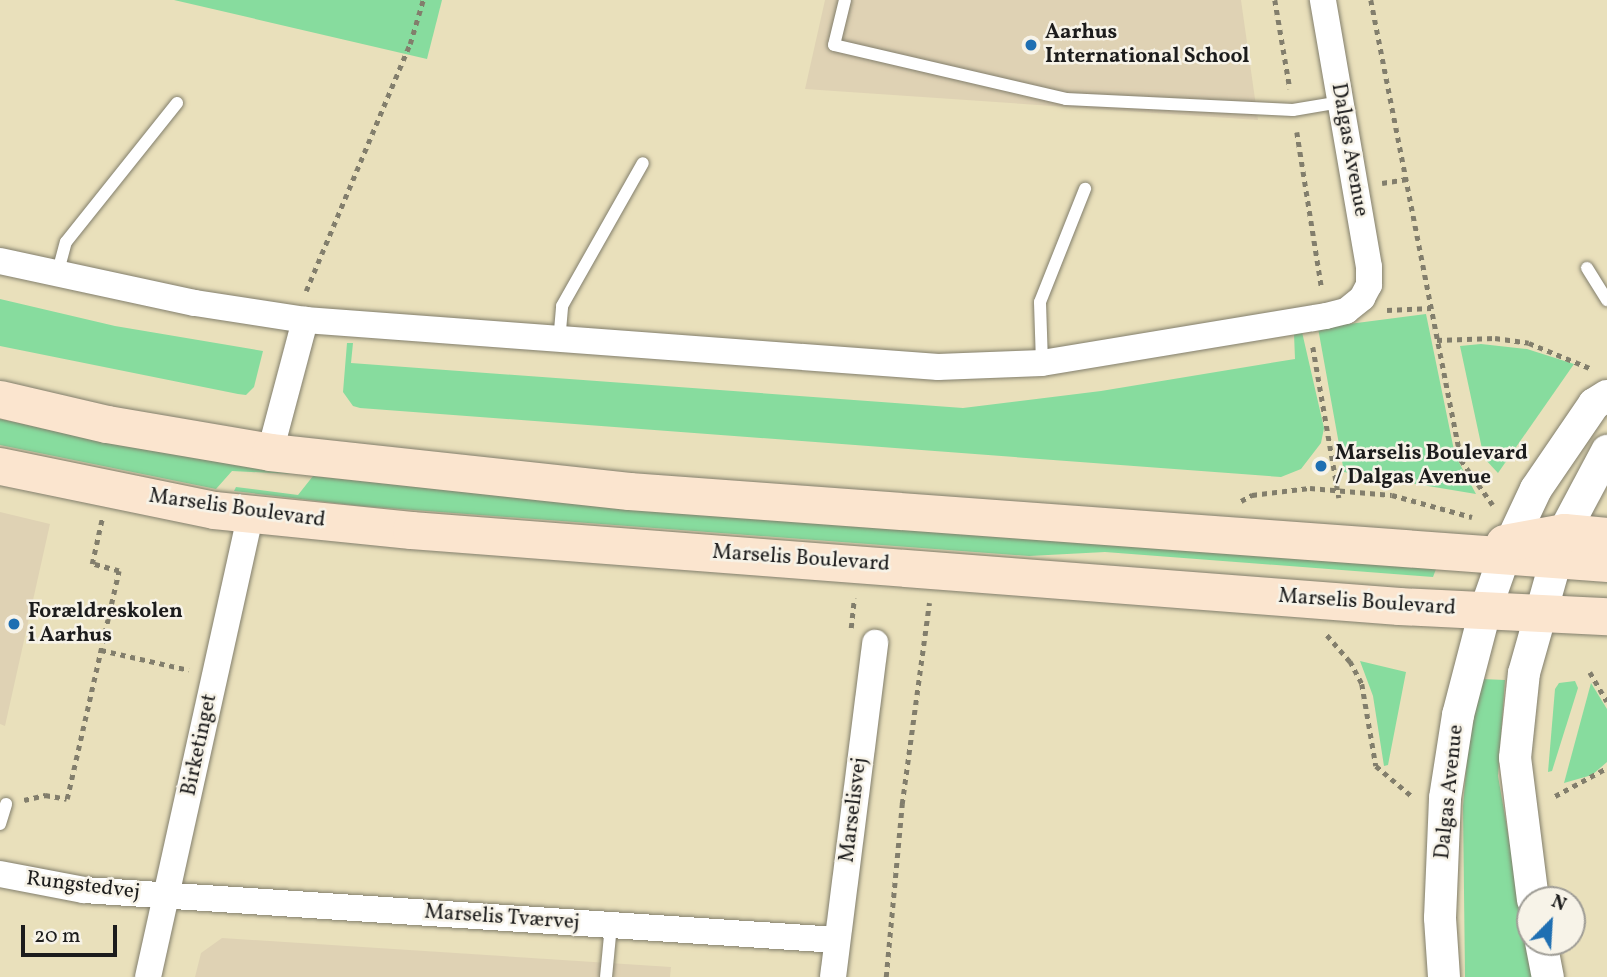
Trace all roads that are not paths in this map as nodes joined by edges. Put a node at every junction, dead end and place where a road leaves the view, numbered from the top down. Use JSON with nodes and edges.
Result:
{"nodes":[{"id":1,"x":845,"y":0,"type":"edge"},
{"id":2,"x":1323,"y":0,"type":"edge"},
{"id":3,"x":1341,"y":102,"type":"junction"},
{"id":4,"x":177,"y":103,"type":"dead end"},
{"id":5,"x":643,"y":163,"type":"dead end"},
{"id":6,"x":1085,"y":189,"type":"dead end"},
{"id":7,"x":0,"y":261,"type":"edge"},
{"id":8,"x":1587,"y":268,"type":"dead end"},
{"id":9,"x":57,"y":275,"type":"junction"},
{"id":10,"x":1607,"y":300,"type":"edge"},
{"id":11,"x":305,"y":320,"type":"junction"},
{"id":12,"x":559,"y":342,"type":"junction"},
{"id":13,"x":1042,"y":363,"type":"junction"},
{"id":14,"x":1602,"y":384,"type":"edge"},
{"id":15,"x":0,"y":399,"type":"edge"},
{"id":16,"x":1607,"y":451,"type":"edge"},
{"id":17,"x":270,"y":452,"type":"junction"},
{"id":18,"x":0,"y":466,"type":"edge"},
{"id":19,"x":251,"y":514,"type":"junction"},
{"id":20,"x":1607,"y":536,"type":"edge"},
{"id":21,"x":1559,"y":547,"type":"junction"},
{"id":22,"x":1507,"y":550,"type":"junction"},
{"id":23,"x":1607,"y":564,"type":"edge"},
{"id":24,"x":1485,"y":611,"type":"junction"},
{"id":25,"x":1537,"y":614,"type":"junction"},
{"id":26,"x":1607,"y":616,"type":"edge"},
{"id":27,"x":875,"y":643,"type":"road end"},
{"id":28,"x":6,"y":804,"type":"road end"},
{"id":29,"x":0,"y":824,"type":"edge"},
{"id":30,"x":0,"y":874,"type":"edge"},
{"id":31,"x":1531,"y":886,"type":"edge"},
{"id":32,"x":167,"y":895,"type":"junction"},
{"id":33,"x":611,"y":925,"type":"junction"},
{"id":34,"x":836,"y":940,"type":"junction"},
{"id":35,"x":1544,"y":956,"type":"edge"},
{"id":36,"x":148,"y":977,"type":"edge"},
{"id":37,"x":606,"y":977,"type":"edge"},
{"id":38,"x":834,"y":977,"type":"edge"},
{"id":39,"x":1444,"y":977,"type":"edge"},
{"id":40,"x":1548,"y":977,"type":"edge"}],
"edges":[{"from":1,"to":3,"type":"lane"},
{"from":2,"to":3,"type":"street","name":"Dalgas Avenue"},
{"from":3,"to":13,"type":"street","name":"Dalgas Avenue"},
{"from":4,"to":9,"type":"lane"},
{"from":5,"to":12,"type":"lane"},
{"from":6,"to":13,"type":"lane"},
{"from":7,"to":9,"type":"street"},
{"from":8,"to":10,"type":"lane"},
{"from":9,"to":11,"type":"street"},
{"from":11,"to":12,"type":"street"},
{"from":11,"to":17,"type":"street"},
{"from":12,"to":13,"type":"street"},
{"from":14,"to":22,"type":"street","name":"Dalgas Avenue"},
{"from":15,"to":17,"type":"main road"},
{"from":16,"to":21,"type":"street"},
{"from":17,"to":22,"type":"main road"},
{"from":18,"to":19,"type":"main road","name":"Marselis Boulevard"},
{"from":19,"to":24,"type":"main road","name":"Marselis Boulevard"},
{"from":19,"to":32,"type":"street","name":"Birketinget"},
{"from":20,"to":21,"type":"main road"},
{"from":21,"to":22,"type":"main road"},
{"from":21,"to":23,"type":"main road"},
{"from":21,"to":25,"type":"street"},
{"from":22,"to":24,"type":"street","name":"Dalgas Avenue"},
{"from":24,"to":25,"type":"main road","name":"Marselis Boulevard"},
{"from":24,"to":39,"type":"street","name":"Dalgas Avenue"},
{"from":25,"to":26,"type":"main road","name":"Marselis Boulevard"},
{"from":25,"to":31,"type":"street"},
{"from":27,"to":34,"type":"street","name":"Marselisvej"},
{"from":28,"to":29,"type":"lane"},
{"from":30,"to":32,"type":"street","name":"Rungstedvej"},
{"from":32,"to":33,"type":"street","name":"Marselis Tværvej"},
{"from":32,"to":36,"type":"street","name":"Birketinget"},
{"from":33,"to":34,"type":"street","name":"Marselis Tværvej"},
{"from":33,"to":37,"type":"lane"},
{"from":34,"to":38,"type":"street","name":"Marselisvej"},
{"from":35,"to":40,"type":"street"}]}
